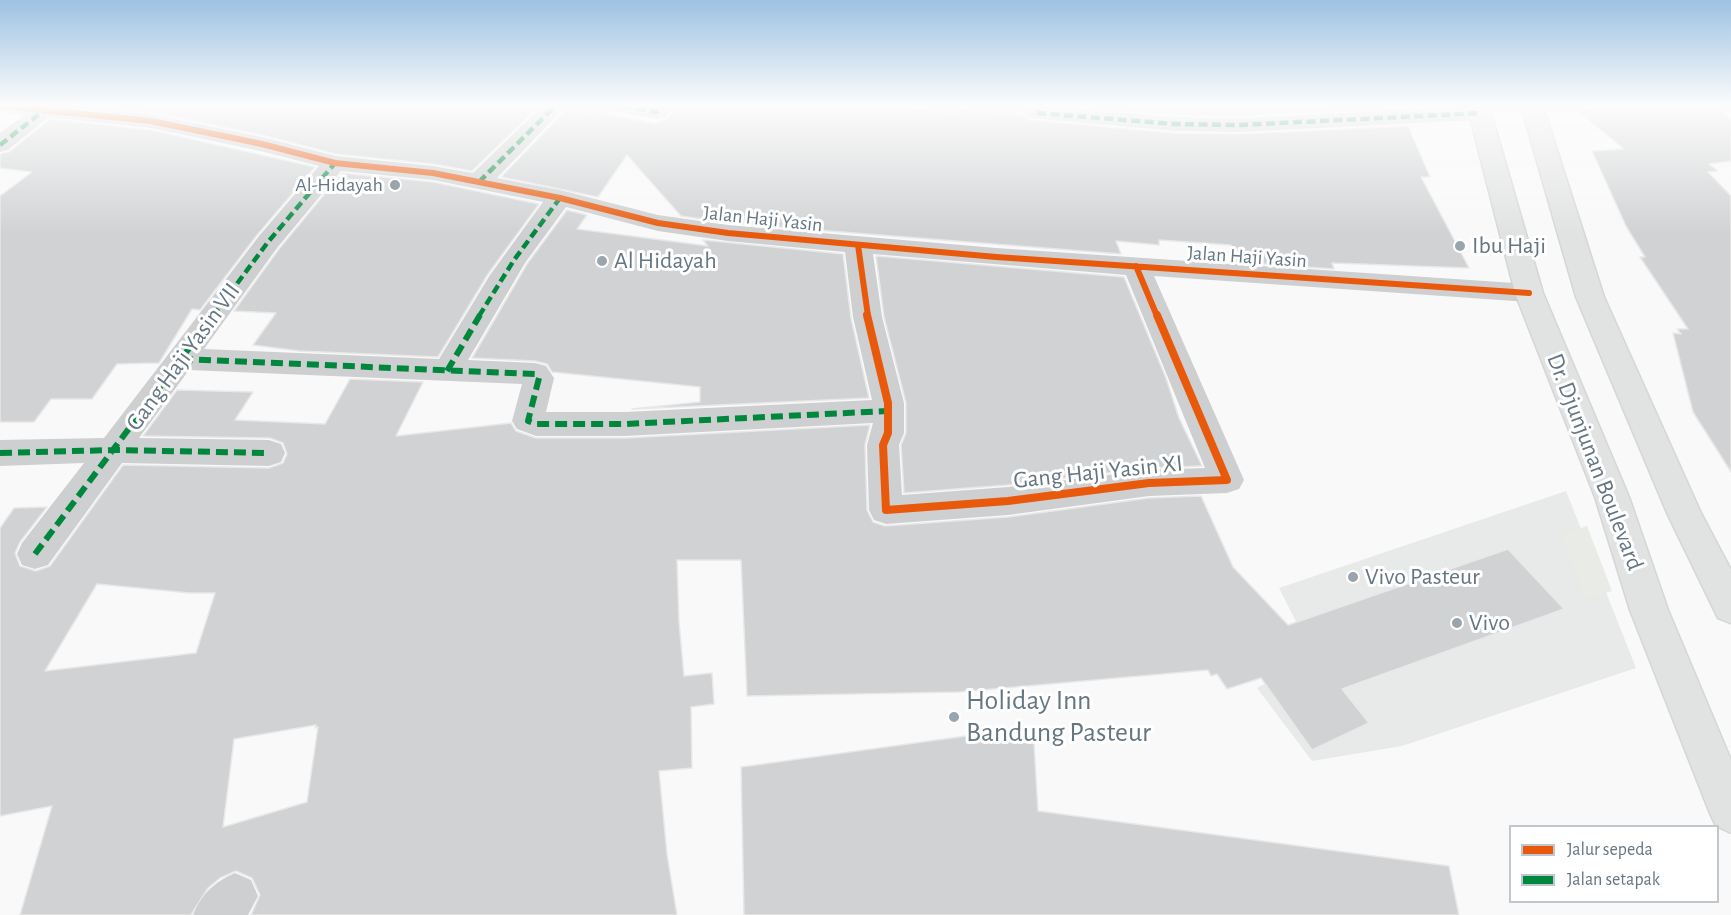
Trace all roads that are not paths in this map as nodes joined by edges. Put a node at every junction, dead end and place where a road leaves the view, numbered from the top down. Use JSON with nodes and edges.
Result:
{"nodes":[{"id":1,"x":280,"y":149,"type":"edge"},
{"id":2,"x":512,"y":149,"type":"edge"},
{"id":3,"x":1490,"y":149,"type":"edge"},
{"id":4,"x":1545,"y":149,"type":"edge"},
{"id":5,"x":335,"y":163,"type":"junction"},
{"id":6,"x":479,"y":182,"type":"junction"},
{"id":7,"x":560,"y":198,"type":"junction"},
{"id":8,"x":858,"y":244,"type":"junction"},
{"id":9,"x":1136,"y":266,"type":"junction"},
{"id":10,"x":1529,"y":293,"type":"junction"},
{"id":11,"x":181,"y":359,"type":"junction"},
{"id":12,"x":447,"y":371,"type":"junction"},
{"id":13,"x":887,"y":411,"type":"junction"},
{"id":14,"x":115,"y":450,"type":"junction"},
{"id":15,"x":0,"y":453,"type":"edge"},
{"id":16,"x":269,"y":453,"type":"dead end"},
{"id":17,"x":34,"y":554,"type":"dead end"},
{"id":18,"x":1731,"y":607,"type":"edge"},
{"id":19,"x":1731,"y":811,"type":"edge"}],
"edges":[{"from":1,"to":5,"type":"street","name":"Jalan Haji Yasin"},
{"from":2,"to":6,"type":"street"},
{"from":3,"to":10,"type":"highway","name":"Dr. Djunjunan Boulevard"},
{"from":4,"to":18,"type":"highway"},
{"from":5,"to":6,"type":"street","name":"Jalan Haji Yasin"},
{"from":5,"to":11,"type":"street","name":"Gang Haji Yasin VII"},
{"from":6,"to":7,"type":"street","name":"Jalan Haji Yasin"},
{"from":7,"to":8,"type":"street","name":"Jalan Haji Yasin"},
{"from":7,"to":12,"type":"street"},
{"from":8,"to":9,"type":"street","name":"Jalan Haji Yasin"},
{"from":8,"to":13,"type":"street"},
{"from":9,"to":10,"type":"street","name":"Jalan Haji Yasin"},
{"from":9,"to":13,"type":"street","name":"Gang Haji Yasin XI"},
{"from":10,"to":19,"type":"highway","name":"Dr. Djunjunan Boulevard"},
{"from":11,"to":12,"type":"street"},
{"from":11,"to":14,"type":"street","name":"Gang Haji Yasin VII"},
{"from":12,"to":13,"type":"street"},
{"from":14,"to":15,"type":"street"},
{"from":14,"to":16,"type":"street"},
{"from":14,"to":17,"type":"street","name":"Gang Haji Yasin VII"}]}
